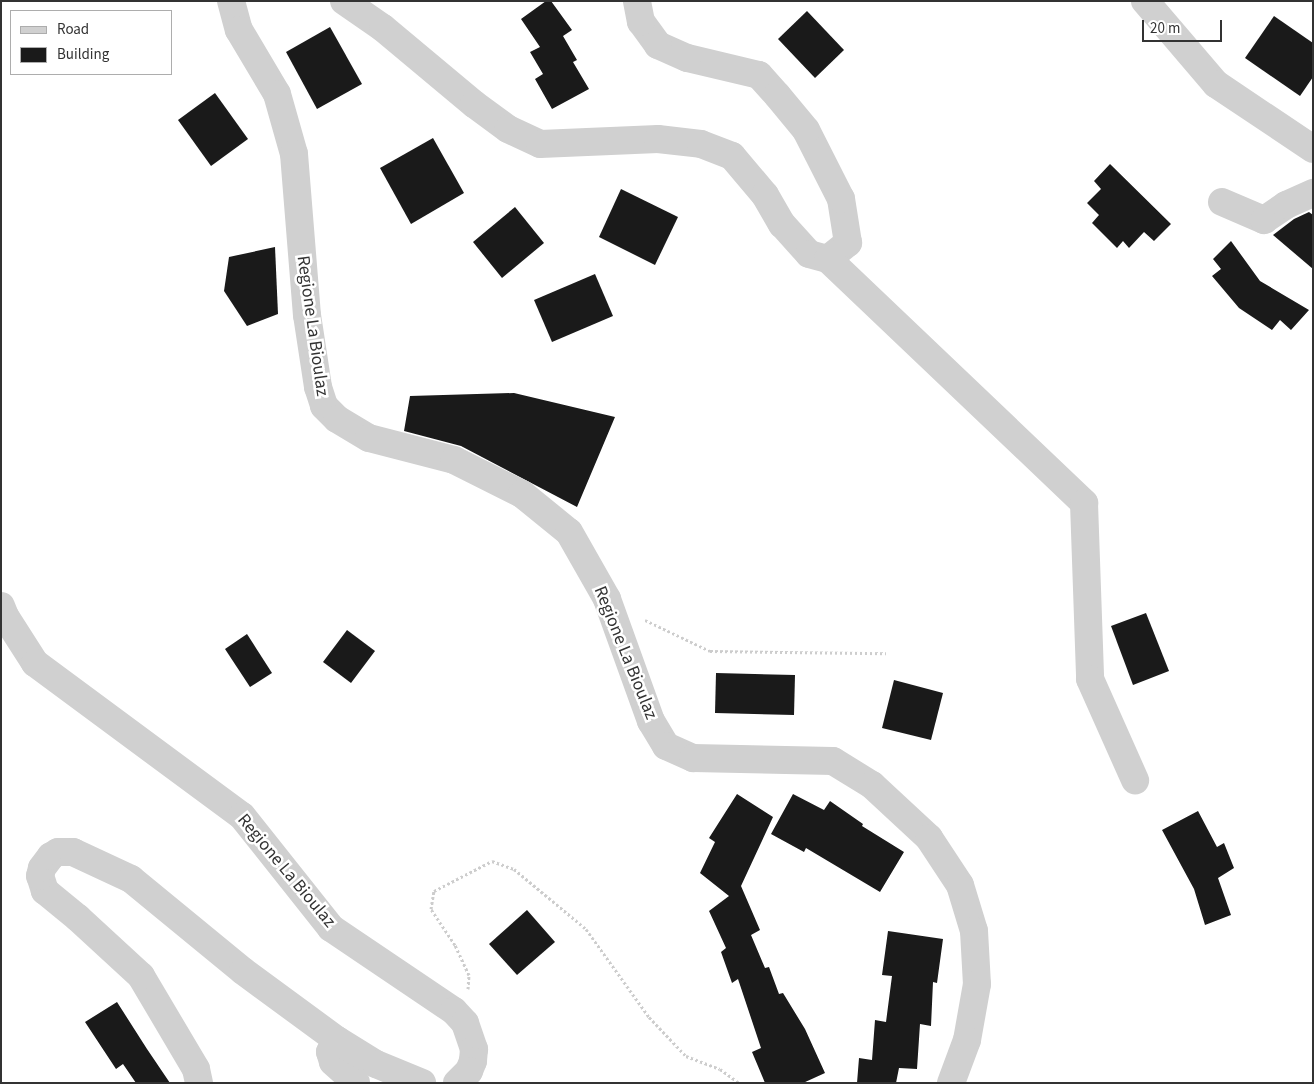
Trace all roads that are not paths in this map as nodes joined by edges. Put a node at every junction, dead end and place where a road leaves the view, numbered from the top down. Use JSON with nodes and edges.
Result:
{"nodes":[{"id":1,"x":231,"y":1,"type":"edge"},
{"id":2,"x":344,"y":1,"type":"edge"},
{"id":3,"x":638,"y":1,"type":"edge"},
{"id":4,"x":1145,"y":1,"type":"edge"},
{"id":5,"x":1313,"y":149,"type":"edge"},
{"id":6,"x":1313,"y":193,"type":"edge"},
{"id":7,"x":1222,"y":202,"type":"dead end"},
{"id":8,"x":828,"y":259,"type":"junction"},
{"id":9,"x":1,"y":606,"type":"edge"},
{"id":10,"x":1135,"y":780,"type":"dead end"},
{"id":11,"x":337,"y":1040,"type":"junction"},
{"id":12,"x":199,"y":1083,"type":"edge"},
{"id":13,"x":356,"y":1083,"type":"edge"},
{"id":14,"x":422,"y":1083,"type":"edge"},
{"id":15,"x":457,"y":1083,"type":"edge"},
{"id":16,"x":951,"y":1083,"type":"edge"}],
"edges":[{"from":1,"to":16,"type":"street","name":"Regione La Bioulaz"},
{"from":2,"to":8,"type":"street"},
{"from":3,"to":8,"type":"street"},
{"from":4,"to":5,"type":"street"},
{"from":6,"to":7,"type":"street"},
{"from":8,"to":10,"type":"street"},
{"from":9,"to":15,"type":"street","name":"Regione La Bioulaz"},
{"from":11,"to":12,"type":"street"},
{"from":11,"to":13,"type":"street"},
{"from":11,"to":14,"type":"street"}]}
